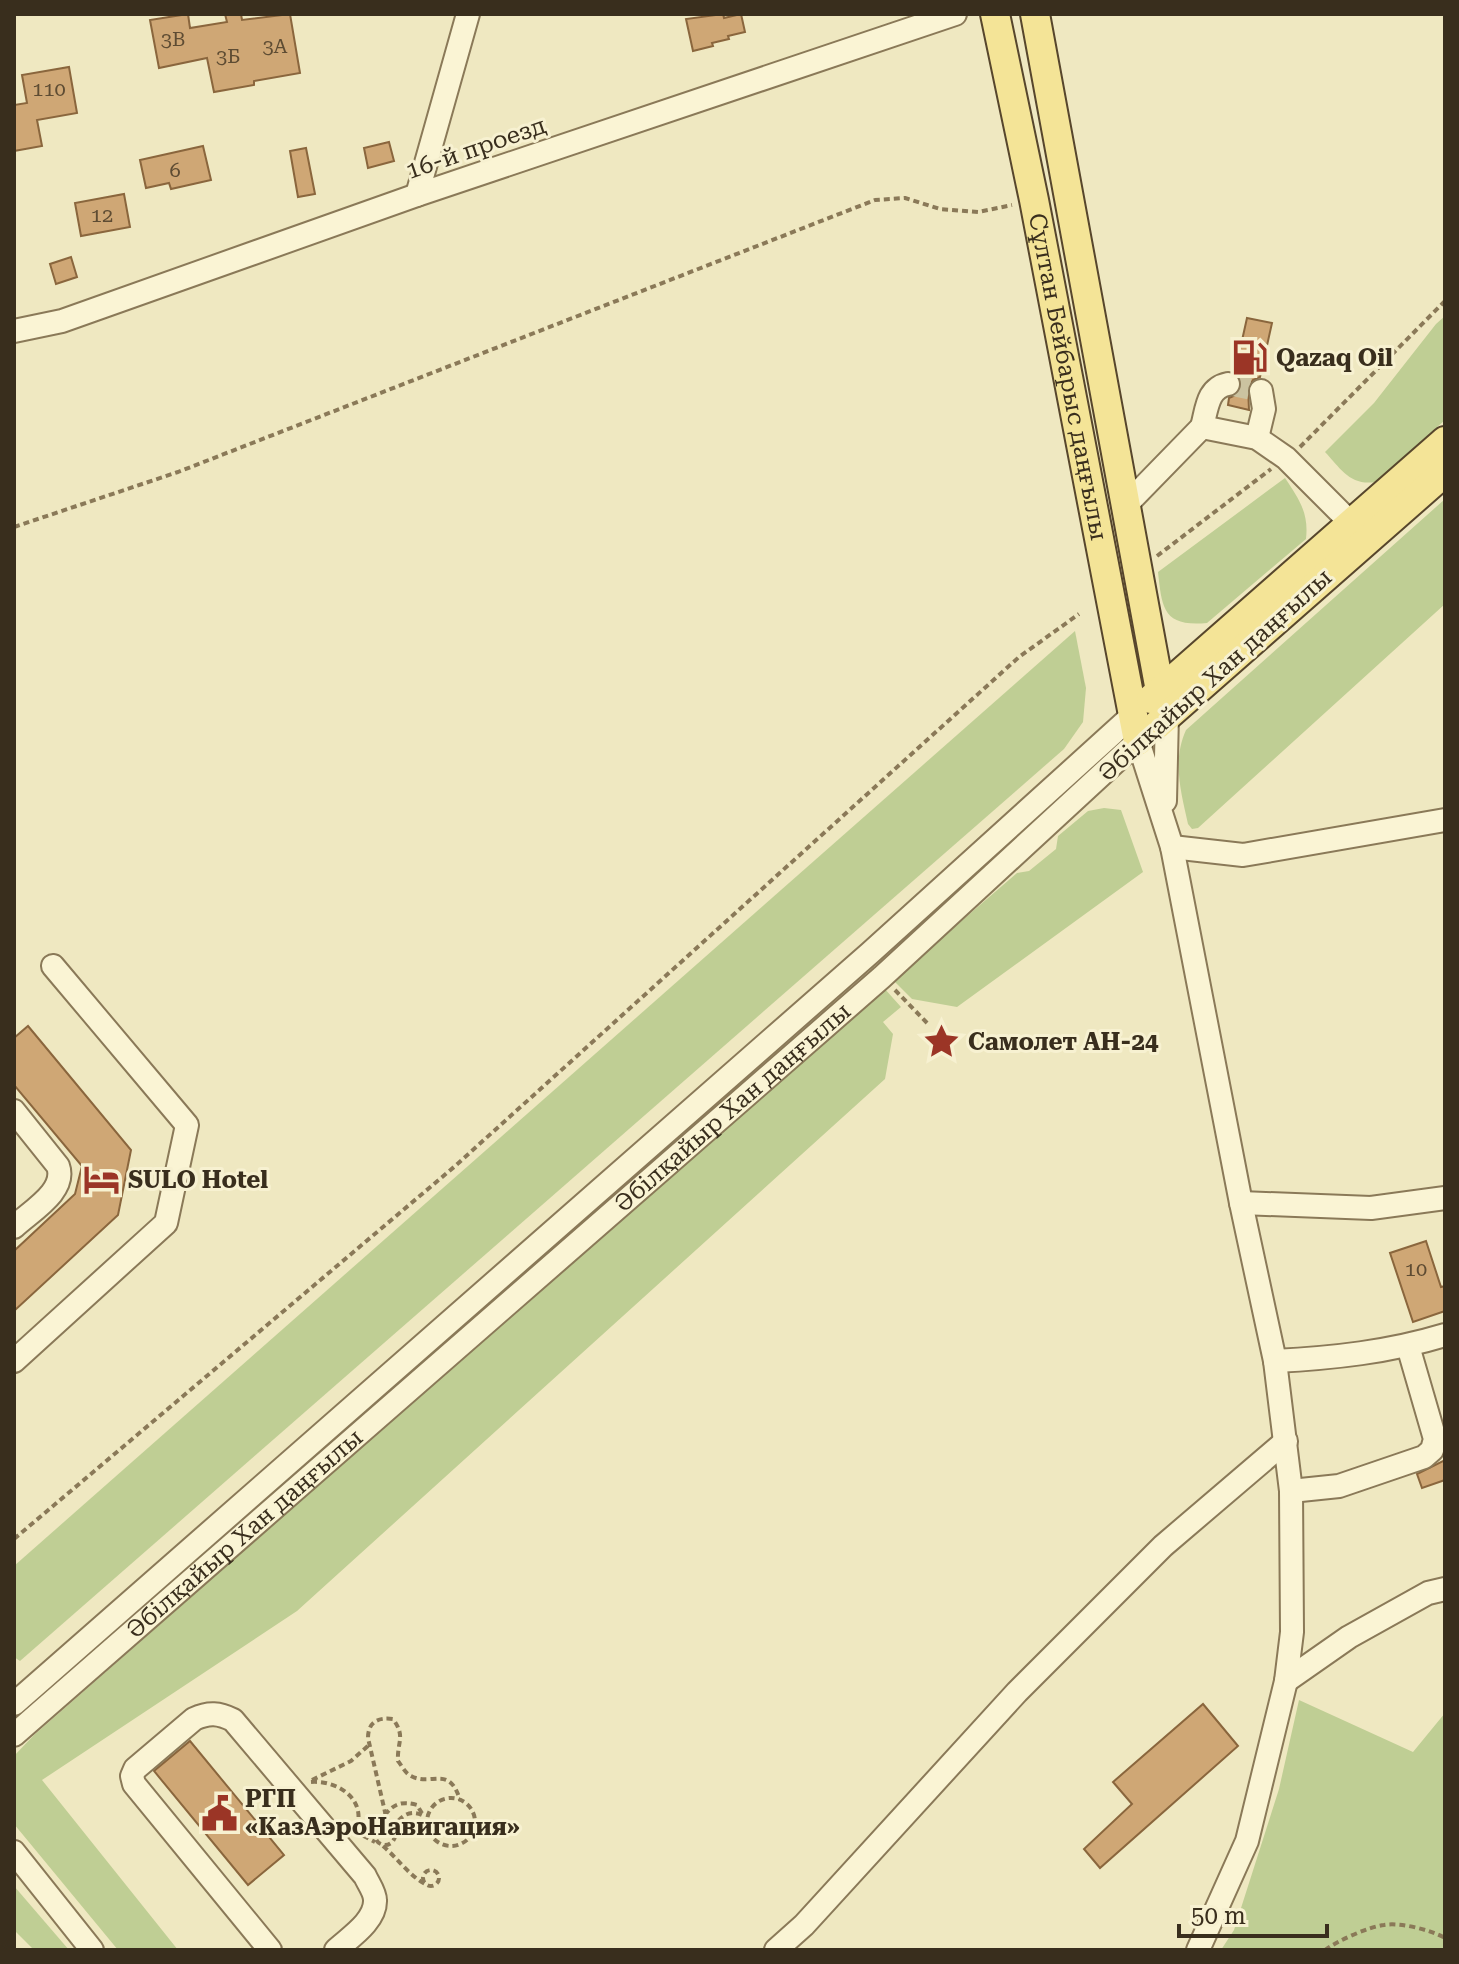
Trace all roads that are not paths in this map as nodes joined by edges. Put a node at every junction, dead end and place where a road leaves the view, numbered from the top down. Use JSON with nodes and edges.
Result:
{"nodes":[{"id":1,"x":468,"y":14,"type":"edge"},
{"id":2,"x":955,"y":14,"type":"edge"},
{"id":3,"x":995,"y":14,"type":"edge"},
{"id":4,"x":1035,"y":14,"type":"edge"},
{"id":5,"x":417,"y":195,"type":"junction"},
{"id":6,"x":14,"y":331,"type":"edge"},
{"id":7,"x":1228,"y":384,"type":"dead end"},
{"id":8,"x":1261,"y":391,"type":"dead end"},
{"id":9,"x":1202,"y":427,"type":"junction"},
{"id":10,"x":1257,"y":438,"type":"junction"},
{"id":11,"x":1445,"y":441,"type":"edge"},
{"id":12,"x":1445,"y":472,"type":"edge"},
{"id":13,"x":1126,"y":505,"type":"junction"},
{"id":14,"x":1352,"y":524,"type":"junction"},
{"id":15,"x":1164,"y":703,"type":"junction"},
{"id":16,"x":1136,"y":728,"type":"junction"},
{"id":17,"x":1164,"y":819,"type":"junction"},
{"id":18,"x":1445,"y":820,"type":"edge"},
{"id":19,"x":1172,"y":847,"type":"junction"},
{"id":20,"x":53,"y":966,"type":"dead end"},
{"id":21,"x":14,"y":1111,"type":"edge"},
{"id":22,"x":1445,"y":1198,"type":"edge"},
{"id":23,"x":1241,"y":1203,"type":"junction"},
{"id":24,"x":14,"y":1227,"type":"edge"},
{"id":25,"x":1445,"y":1335,"type":"edge"},
{"id":26,"x":1408,"y":1346,"type":"junction"},
{"id":27,"x":14,"y":1361,"type":"edge"},
{"id":28,"x":1275,"y":1361,"type":"junction"},
{"id":29,"x":1286,"y":1441,"type":"junction"},
{"id":30,"x":1291,"y":1491,"type":"junction"},
{"id":31,"x":1445,"y":1589,"type":"edge"},
{"id":32,"x":1286,"y":1681,"type":"junction"},
{"id":33,"x":17,"y":1696,"type":"edge"},
{"id":34,"x":14,"y":1735,"type":"edge"},
{"id":35,"x":14,"y":1852,"type":"edge"},
{"id":36,"x":92,"y":1950,"type":"edge"},
{"id":37,"x":270,"y":1950,"type":"edge"},
{"id":38,"x":336,"y":1950,"type":"edge"},
{"id":39,"x":776,"y":1950,"type":"edge"},
{"id":40,"x":1198,"y":1950,"type":"edge"}],
"edges":[{"from":1,"to":5,"type":"street"},
{"from":2,"to":5,"type":"street","name":"16-й проезд"},
{"from":3,"to":16,"type":"main road","name":"Сұлтан Бейбарыс даңғылы"},
{"from":4,"to":13,"type":"main road","name":"Сұлтан Бейбарыс даңғылы"},
{"from":5,"to":6,"type":"street","name":"16-й проезд"},
{"from":7,"to":9,"type":"street"},
{"from":8,"to":10,"type":"street"},
{"from":9,"to":10,"type":"street"},
{"from":9,"to":13,"type":"street"},
{"from":10,"to":14,"type":"street"},
{"from":11,"to":14,"type":"main road","name":"Әбілқайыр Хан даңғылы"},
{"from":12,"to":15,"type":"main road","name":"Әбілқайыр Хан даңғылы"},
{"from":13,"to":15,"type":"main road","name":"Сұлтан Бейбарыс даңғылы"},
{"from":14,"to":15,"type":"main road","name":"Әбілқайыр Хан даңғылы"},
{"from":15,"to":16,"type":"main road","name":"Әбілқайыр Хан даңғылы"},
{"from":15,"to":17,"type":"street"},
{"from":16,"to":17,"type":"street"},
{"from":16,"to":33,"type":"street","name":"Әбілқайыр Хан даңғылы"},
{"from":16,"to":34,"type":"street","name":"Әбілқайыр Хан даңғылы"},
{"from":17,"to":19,"type":"street"},
{"from":18,"to":19,"type":"street"},
{"from":19,"to":23,"type":"street"},
{"from":20,"to":27,"type":"street"},
{"from":21,"to":24,"type":"street"},
{"from":22,"to":23,"type":"street"},
{"from":23,"to":28,"type":"street"},
{"from":25,"to":26,"type":"street"},
{"from":26,"to":28,"type":"street"},
{"from":26,"to":30,"type":"street"},
{"from":28,"to":29,"type":"street"},
{"from":29,"to":30,"type":"street"},
{"from":29,"to":39,"type":"street"},
{"from":30,"to":32,"type":"street"},
{"from":31,"to":32,"type":"street"},
{"from":32,"to":40,"type":"street"},
{"from":35,"to":36,"type":"street"},
{"from":37,"to":38,"type":"street"}]}
